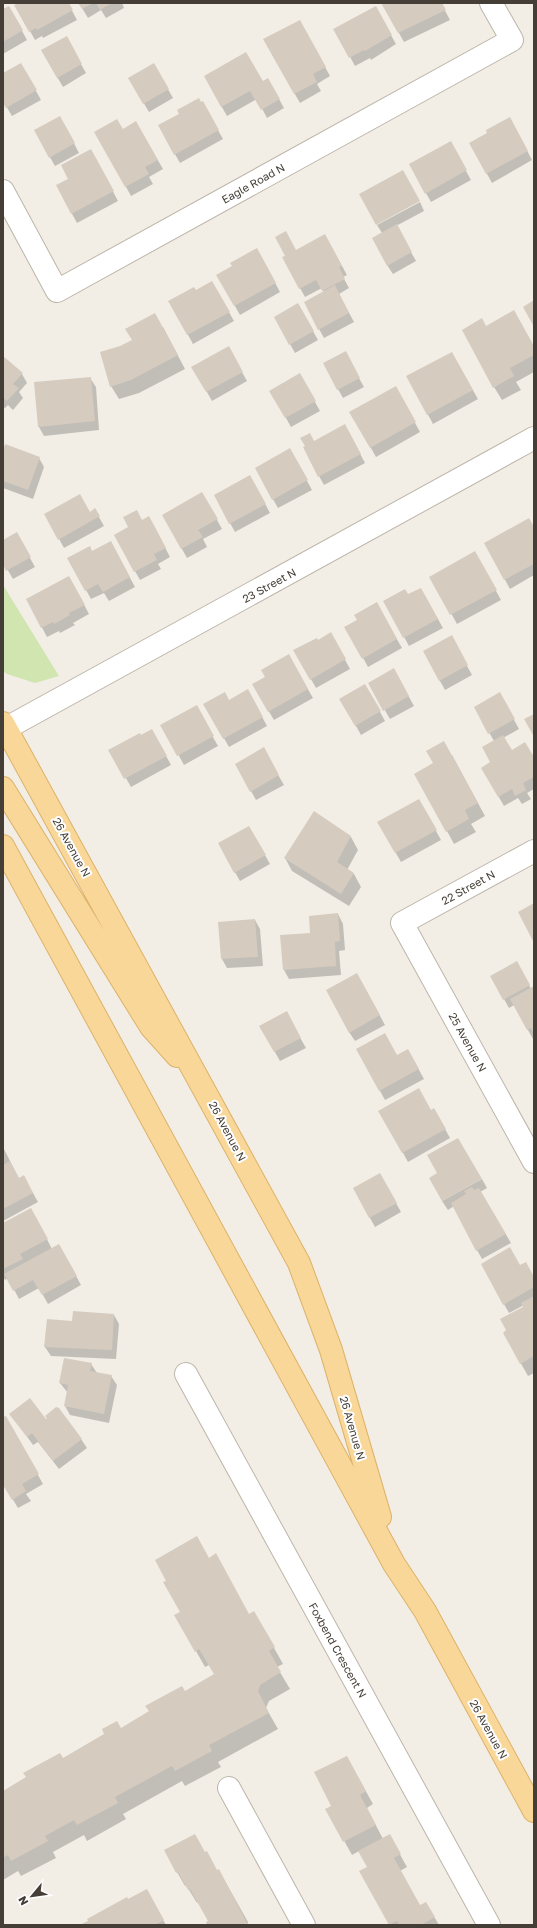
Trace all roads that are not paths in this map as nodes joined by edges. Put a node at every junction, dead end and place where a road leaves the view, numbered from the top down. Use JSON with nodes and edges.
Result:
{"nodes":[{"id":1,"x":491,"y":3,"type":"edge"},
{"id":2,"x":3,"y":191,"type":"edge"},
{"id":3,"x":534,"y":438,"type":"edge"},
{"id":4,"x":4,"y":728,"type":"edge"},
{"id":5,"x":3,"y":788,"type":"edge"},
{"id":6,"x":3,"y":846,"type":"edge"},
{"id":7,"x":534,"y":851,"type":"edge"},
{"id":8,"x":9,"y":863,"type":"edge"},
{"id":9,"x":402,"y":923,"type":"joint"},
{"id":10,"x":204,"y":1087,"type":"junction"},
{"id":11,"x":534,"y":1162,"type":"edge"},
{"id":12,"x":186,"y":1374,"type":"dead end"},
{"id":13,"x":394,"y":1564,"type":"junction"},
{"id":14,"x":229,"y":1788,"type":"dead end"},
{"id":15,"x":534,"y":1812,"type":"edge"},
{"id":16,"x":304,"y":1925,"type":"edge"},
{"id":17,"x":489,"y":1925,"type":"edge"}],
"edges":[{"from":1,"to":2,"type":"street","name":"Eagle Road N"},
{"from":3,"to":4,"type":"street","name":"23 Street N"},
{"from":4,"to":10,"type":"main road","name":"26 Avenue N"},
{"from":5,"to":10,"type":"main road"},
{"from":6,"to":8,"type":"main road","name":"26 Avenue N"},
{"from":7,"to":9,"type":"street","name":"22 Street N"},
{"from":8,"to":13,"type":"main road","name":"26 Avenue N"},
{"from":9,"to":11,"type":"street","name":"25 Avenue N"},
{"from":10,"to":13,"type":"main road","name":"26 Avenue N"},
{"from":12,"to":17,"type":"street","name":"Foxbend Crescent N"},
{"from":13,"to":15,"type":"main road","name":"26 Avenue N"},
{"from":14,"to":16,"type":"street"}]}
